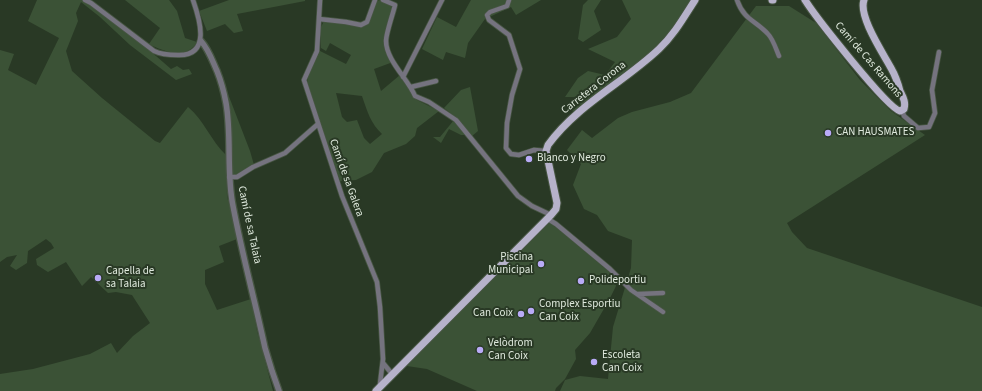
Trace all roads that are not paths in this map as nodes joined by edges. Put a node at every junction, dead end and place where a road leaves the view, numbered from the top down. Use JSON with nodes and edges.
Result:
{"nodes":[{"id":1,"x":85,"y":0,"type":"edge"},
{"id":2,"x":193,"y":0,"type":"edge"},
{"id":3,"x":320,"y":0,"type":"edge"},
{"id":4,"x":375,"y":0,"type":"edge"},
{"id":5,"x":382,"y":0,"type":"edge"},
{"id":6,"x":442,"y":0,"type":"edge"},
{"id":7,"x":509,"y":0,"type":"edge"},
{"id":8,"x":695,"y":0,"type":"edge"},
{"id":9,"x":737,"y":0,"type":"edge"},
{"id":10,"x":805,"y":0,"type":"edge"},
{"id":11,"x":864,"y":0,"type":"edge"},
{"id":12,"x":319,"y":19,"type":"junction"},
{"id":13,"x":201,"y":41,"type":"junction"},
{"id":14,"x":939,"y":52,"type":"dead end"},
{"id":15,"x":779,"y":56,"type":"dead end"},
{"id":16,"x":403,"y":77,"type":"junction"},
{"id":17,"x":436,"y":81,"type":"dead end"},
{"id":18,"x":411,"y":87,"type":"junction"},
{"id":19,"x":902,"y":110,"type":"junction"},
{"id":20,"x":318,"y":124,"type":"junction"},
{"id":21,"x":546,"y":151,"type":"junction"},
{"id":22,"x":229,"y":177,"type":"junction"},
{"id":23,"x":550,"y":217,"type":"junction"},
{"id":24,"x":663,"y":293,"type":"dead end"},
{"id":25,"x":638,"y":294,"type":"junction"},
{"id":26,"x":663,"y":312,"type":"dead end"},
{"id":27,"x":383,"y":363,"type":"junction"},
{"id":28,"x":382,"y":371,"type":"junction"},
{"id":29,"x":390,"y":376,"type":"junction"},
{"id":30,"x":380,"y":384,"type":"junction"},
{"id":31,"x":279,"y":391,"type":"edge"},
{"id":32,"x":372,"y":391,"type":"edge"},
{"id":33,"x":376,"y":391,"type":"edge"}],
"edges":[{"from":1,"to":13,"type":"street"},
{"from":2,"to":13,"type":"street"},
{"from":3,"to":12,"type":"street","name":"Camí de sa Galera"},
{"from":4,"to":12,"type":"street"},
{"from":5,"to":16,"type":"street"},
{"from":6,"to":16,"type":"street"},
{"from":7,"to":21,"type":"street"},
{"from":8,"to":21,"type":"main road","name":"Carretera Corona"},
{"from":9,"to":15,"type":"street"},
{"from":10,"to":19,"type":"main road","name":"Camí de Cas Ramons"},
{"from":11,"to":19,"type":"main road","name":"Camí de Cas Ramons"},
{"from":12,"to":20,"type":"street","name":"Camí de sa Galera"},
{"from":13,"to":22,"type":"street","name":"Camí de sa Talaia"},
{"from":14,"to":19,"type":"street"},
{"from":16,"to":18,"type":"street"},
{"from":17,"to":18,"type":"street"},
{"from":18,"to":23,"type":"street"},
{"from":20,"to":22,"type":"street"},
{"from":20,"to":27,"type":"street","name":"Camí de sa Galera"},
{"from":21,"to":23,"type":"main road"},
{"from":22,"to":31,"type":"street","name":"Camí de sa Talaia"},
{"from":23,"to":25,"type":"street"},
{"from":23,"to":29,"type":"main road"},
{"from":24,"to":25,"type":"street"},
{"from":25,"to":26,"type":"street"},
{"from":27,"to":28,"type":"street","name":"Camí de sa Galera"},
{"from":27,"to":29,"type":"street"},
{"from":28,"to":29,"type":"street"},
{"from":28,"to":30,"type":"street","name":"Camí de sa Galera"},
{"from":29,"to":30,"type":"main road"},
{"from":29,"to":33,"type":"main road"},
{"from":30,"to":32,"type":"main road"}]}
